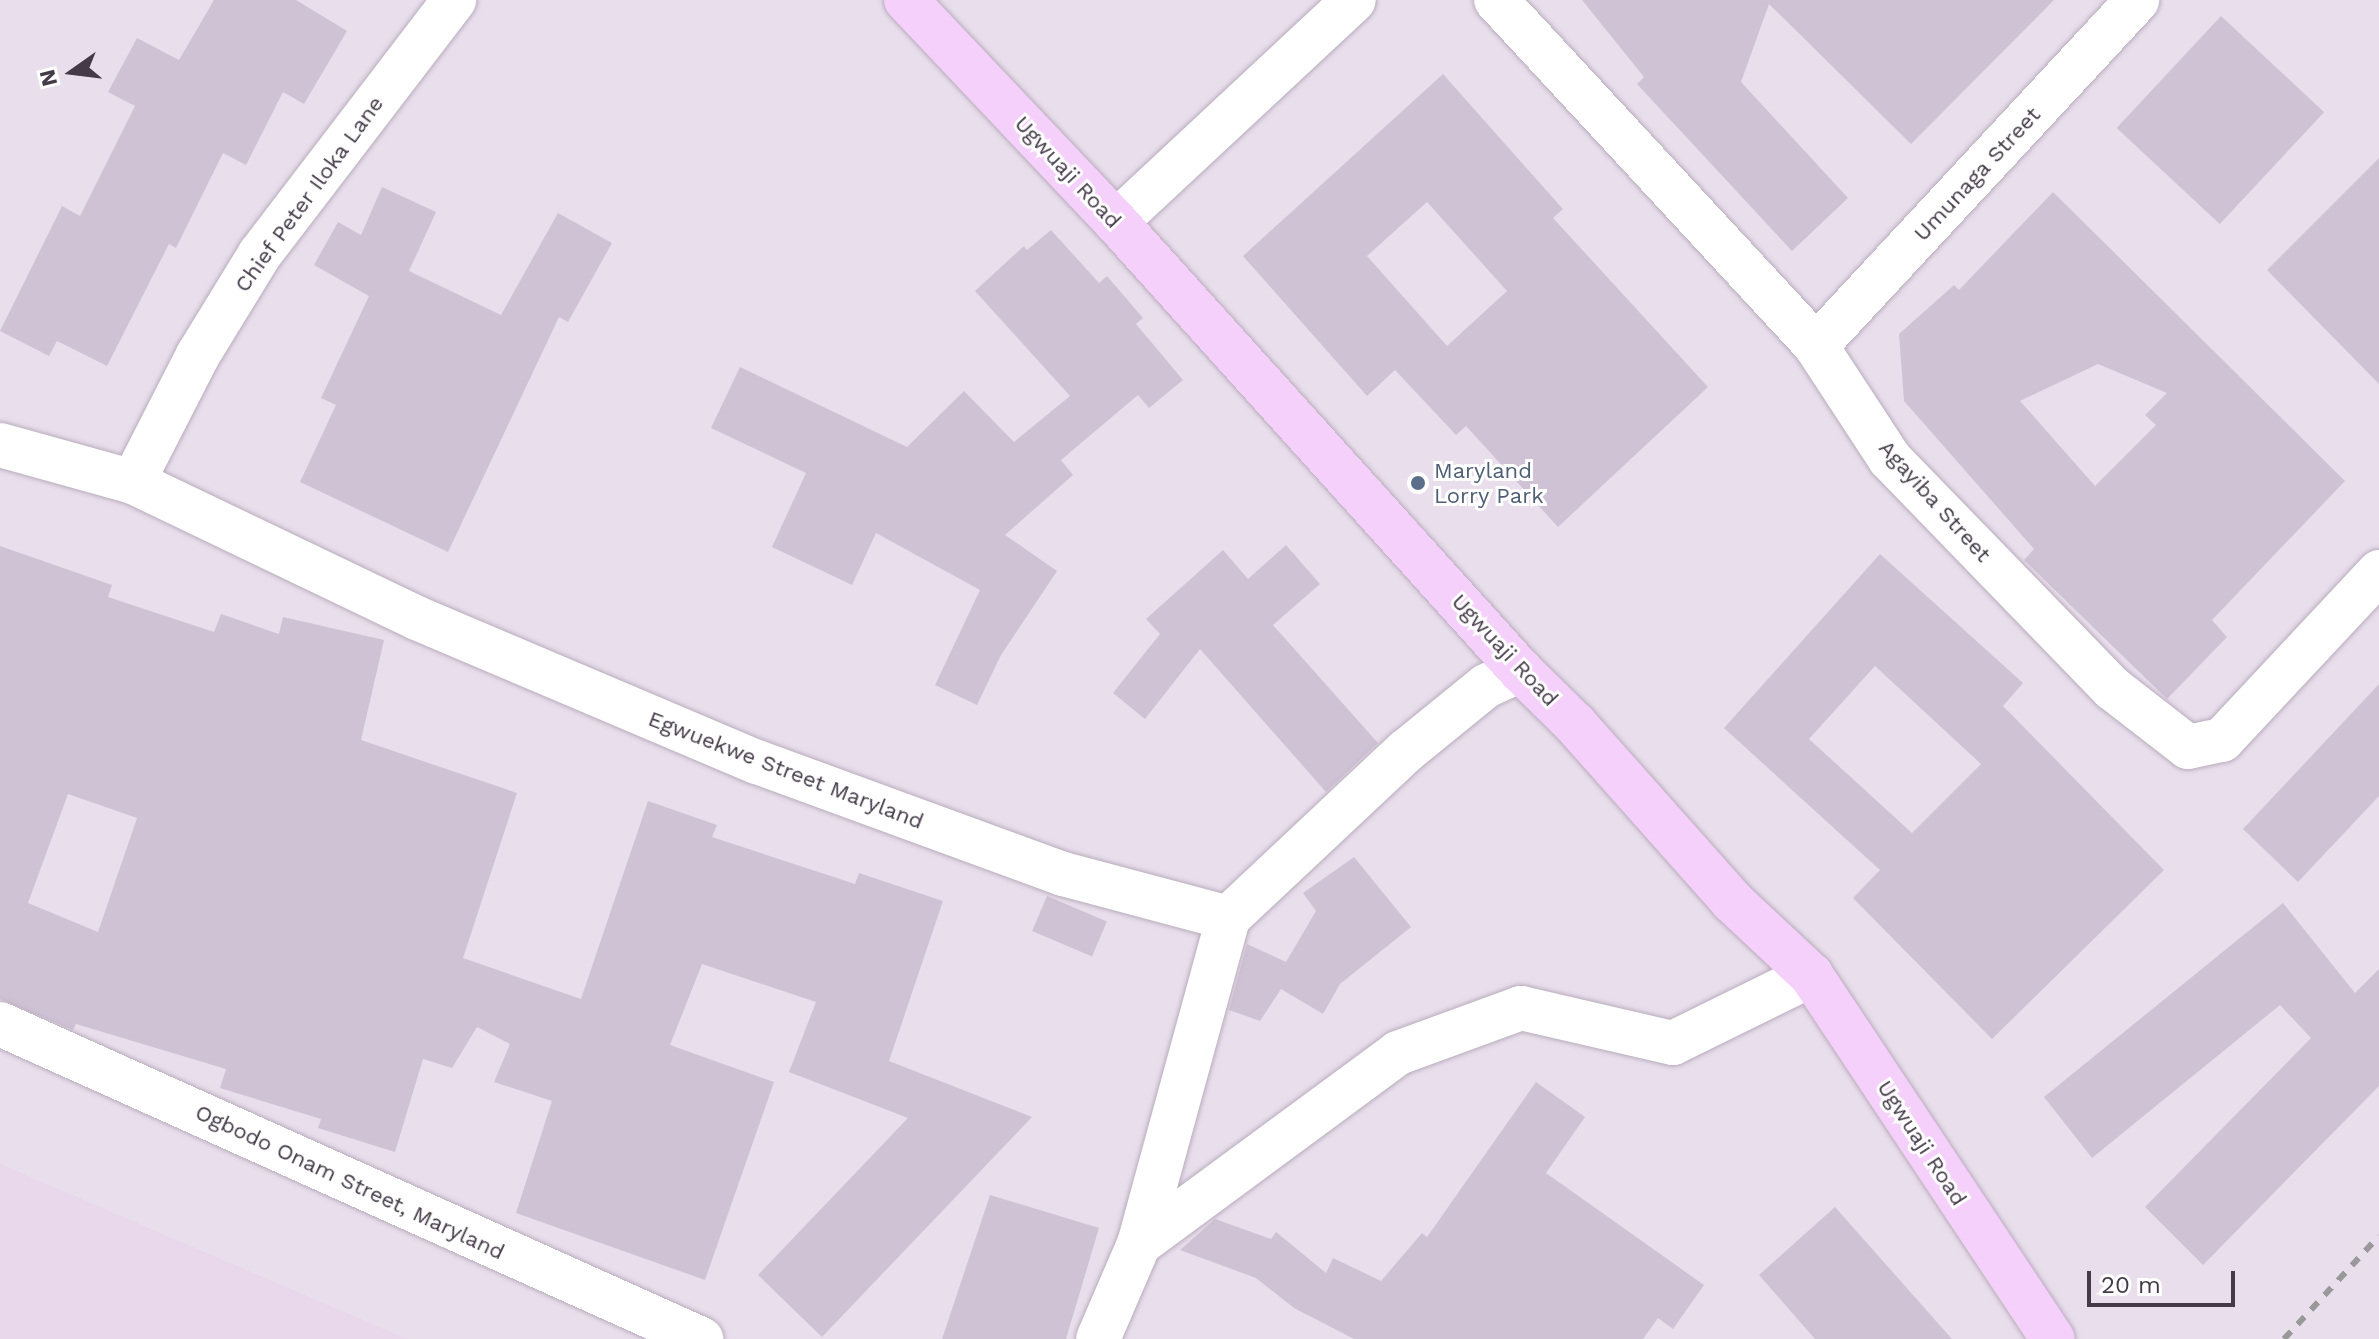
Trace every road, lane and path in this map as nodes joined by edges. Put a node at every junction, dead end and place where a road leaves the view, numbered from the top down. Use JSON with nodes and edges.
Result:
{"nodes":[{"id":1,"x":454,"y":0,"type":"edge"},
{"id":2,"x":906,"y":0,"type":"edge"},
{"id":3,"x":1354,"y":0,"type":"edge"},
{"id":4,"x":1496,"y":0,"type":"edge"},
{"id":5,"x":2137,"y":0,"type":"edge"},
{"id":6,"x":1116,"y":222,"type":"junction"},
{"id":7,"x":1816,"y":346,"type":"junction"},
{"id":8,"x":0,"y":445,"type":"edge"},
{"id":9,"x":133,"y":482,"type":"junction"},
{"id":10,"x":2379,"y":572,"type":"edge"},
{"id":11,"x":1520,"y":670,"type":"junction"},
{"id":12,"x":1228,"y":918,"type":"junction"},
{"id":13,"x":1811,"y":975,"type":"junction"},
{"id":14,"x":0,"y":1024,"type":"edge"},
{"id":15,"x":1139,"y":1244,"type":"junction"},
{"id":16,"x":701,"y":1339,"type":"edge"},
{"id":17,"x":1098,"y":1339,"type":"edge"},
{"id":18,"x":2053,"y":1339,"type":"edge"}],
"edges":[{"from":1,"to":9,"type":"street","name":"Chief Peter Iloka Lane"},
{"from":2,"to":6,"type":"main road","name":"Ugwuaji Road"},
{"from":3,"to":6,"type":"street"},
{"from":4,"to":7,"type":"street","name":"Agayiba Street"},
{"from":5,"to":7,"type":"street","name":"Umunaga Street"},
{"from":6,"to":11,"type":"main road","name":"Ugwuaji Road"},
{"from":7,"to":10,"type":"street","name":"Agayiba Street"},
{"from":8,"to":9,"type":"street","name":"Egwuekwe Street Maryland"},
{"from":9,"to":12,"type":"street","name":"Egwuekwe Street Maryland"},
{"from":11,"to":12,"type":"street"},
{"from":11,"to":13,"type":"main road","name":"Ugwuaji Road"},
{"from":12,"to":15,"type":"street"},
{"from":13,"to":15,"type":"street"},
{"from":13,"to":18,"type":"main road","name":"Ugwuaji Road"},
{"from":14,"to":16,"type":"street","name":"Ogbodo Onam Street, Maryland"},
{"from":15,"to":17,"type":"street"}]}
